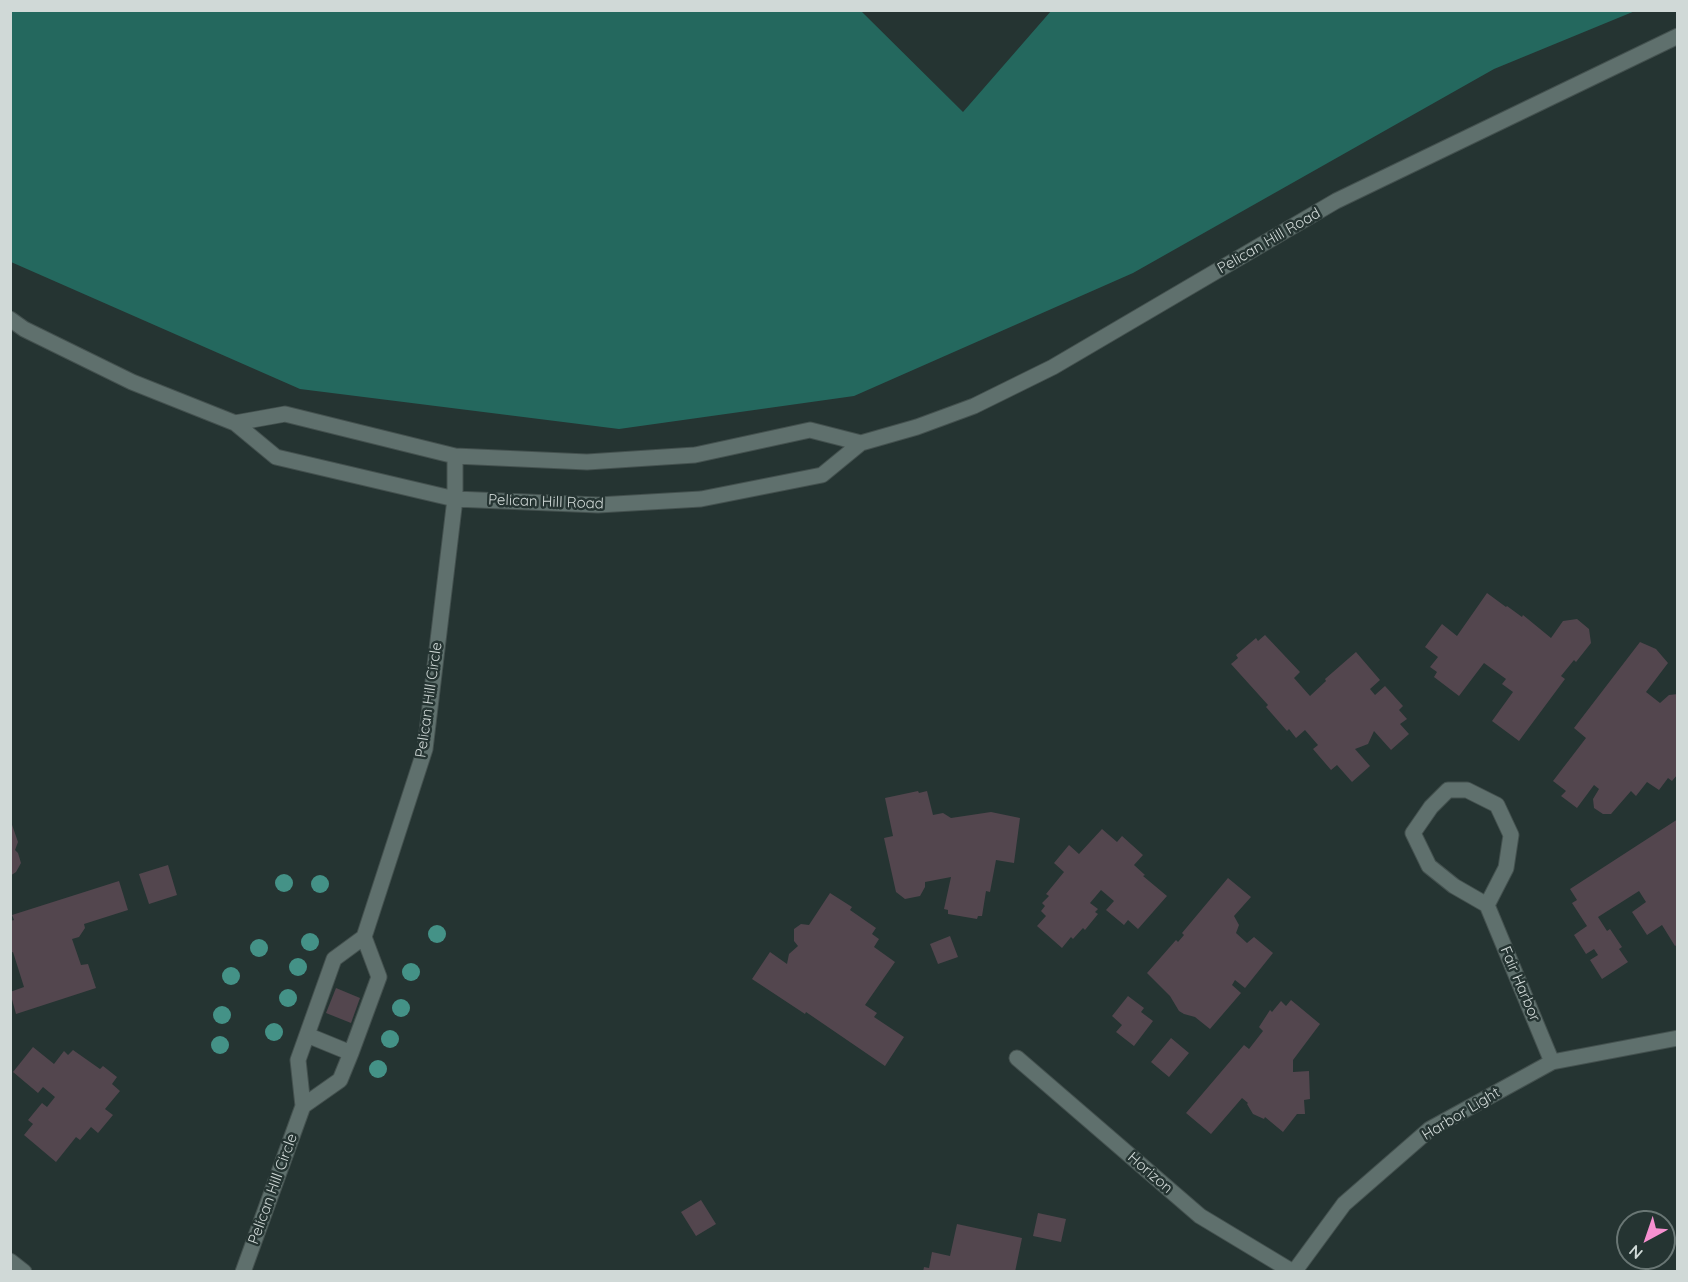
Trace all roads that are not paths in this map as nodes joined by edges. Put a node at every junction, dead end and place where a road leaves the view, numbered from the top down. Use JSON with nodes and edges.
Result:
{"nodes":[{"id":1,"x":1677,"y":36,"type":"edge"},
{"id":2,"x":10,"y":319,"type":"edge"},
{"id":3,"x":235,"y":423,"type":"junction"},
{"id":4,"x":861,"y":443,"type":"junction"},
{"id":5,"x":455,"y":456,"type":"junction"},
{"id":6,"x":454,"y":498,"type":"junction"},
{"id":7,"x":1487,"y":905,"type":"junction"},
{"id":8,"x":364,"y":937,"type":"junction"},
{"id":9,"x":307,"y":1035,"type":"junction"},
{"id":10,"x":1677,"y":1038,"type":"edge"},
{"id":11,"x":351,"y":1053,"type":"junction"},
{"id":12,"x":1017,"y":1058,"type":"dead end"},
{"id":13,"x":1552,"y":1062,"type":"junction"},
{"id":14,"x":303,"y":1106,"type":"junction"},
{"id":15,"x":10,"y":1261,"type":"edge"},
{"id":16,"x":24,"y":1272,"type":"edge"},
{"id":17,"x":243,"y":1272,"type":"edge"},
{"id":18,"x":1294,"y":1272,"type":"edge"}],
"edges":[{"from":1,"to":4,"type":"street","name":"Pelican Hill Road"},
{"from":2,"to":3,"type":"street","name":"Pelican Hill Road"},
{"from":3,"to":5,"type":"street"},
{"from":3,"to":6,"type":"street","name":"Pelican Hill Road"},
{"from":4,"to":5,"type":"street"},
{"from":4,"to":6,"type":"street","name":"Pelican Hill Road"},
{"from":5,"to":6,"type":"street","name":"Pelican Hill Circle"},
{"from":6,"to":8,"type":"street","name":"Pelican Hill Circle"},
{"from":7,"to":7,"type":"street"},
{"from":7,"to":13,"type":"street","name":"Fair Harbor"},
{"from":8,"to":9,"type":"street","name":"Pelican Hill Circle"},
{"from":8,"to":11,"type":"street"},
{"from":9,"to":11,"type":"street"},
{"from":9,"to":14,"type":"street","name":"Pelican Hill Circle"},
{"from":10,"to":13,"type":"street","name":"Harbor Light"},
{"from":11,"to":14,"type":"street"},
{"from":12,"to":18,"type":"street","name":"Horizon"},
{"from":13,"to":18,"type":"street","name":"Harbor Light"},
{"from":14,"to":17,"type":"street","name":"Pelican Hill Circle"},
{"from":15,"to":16,"type":"street"}]}
